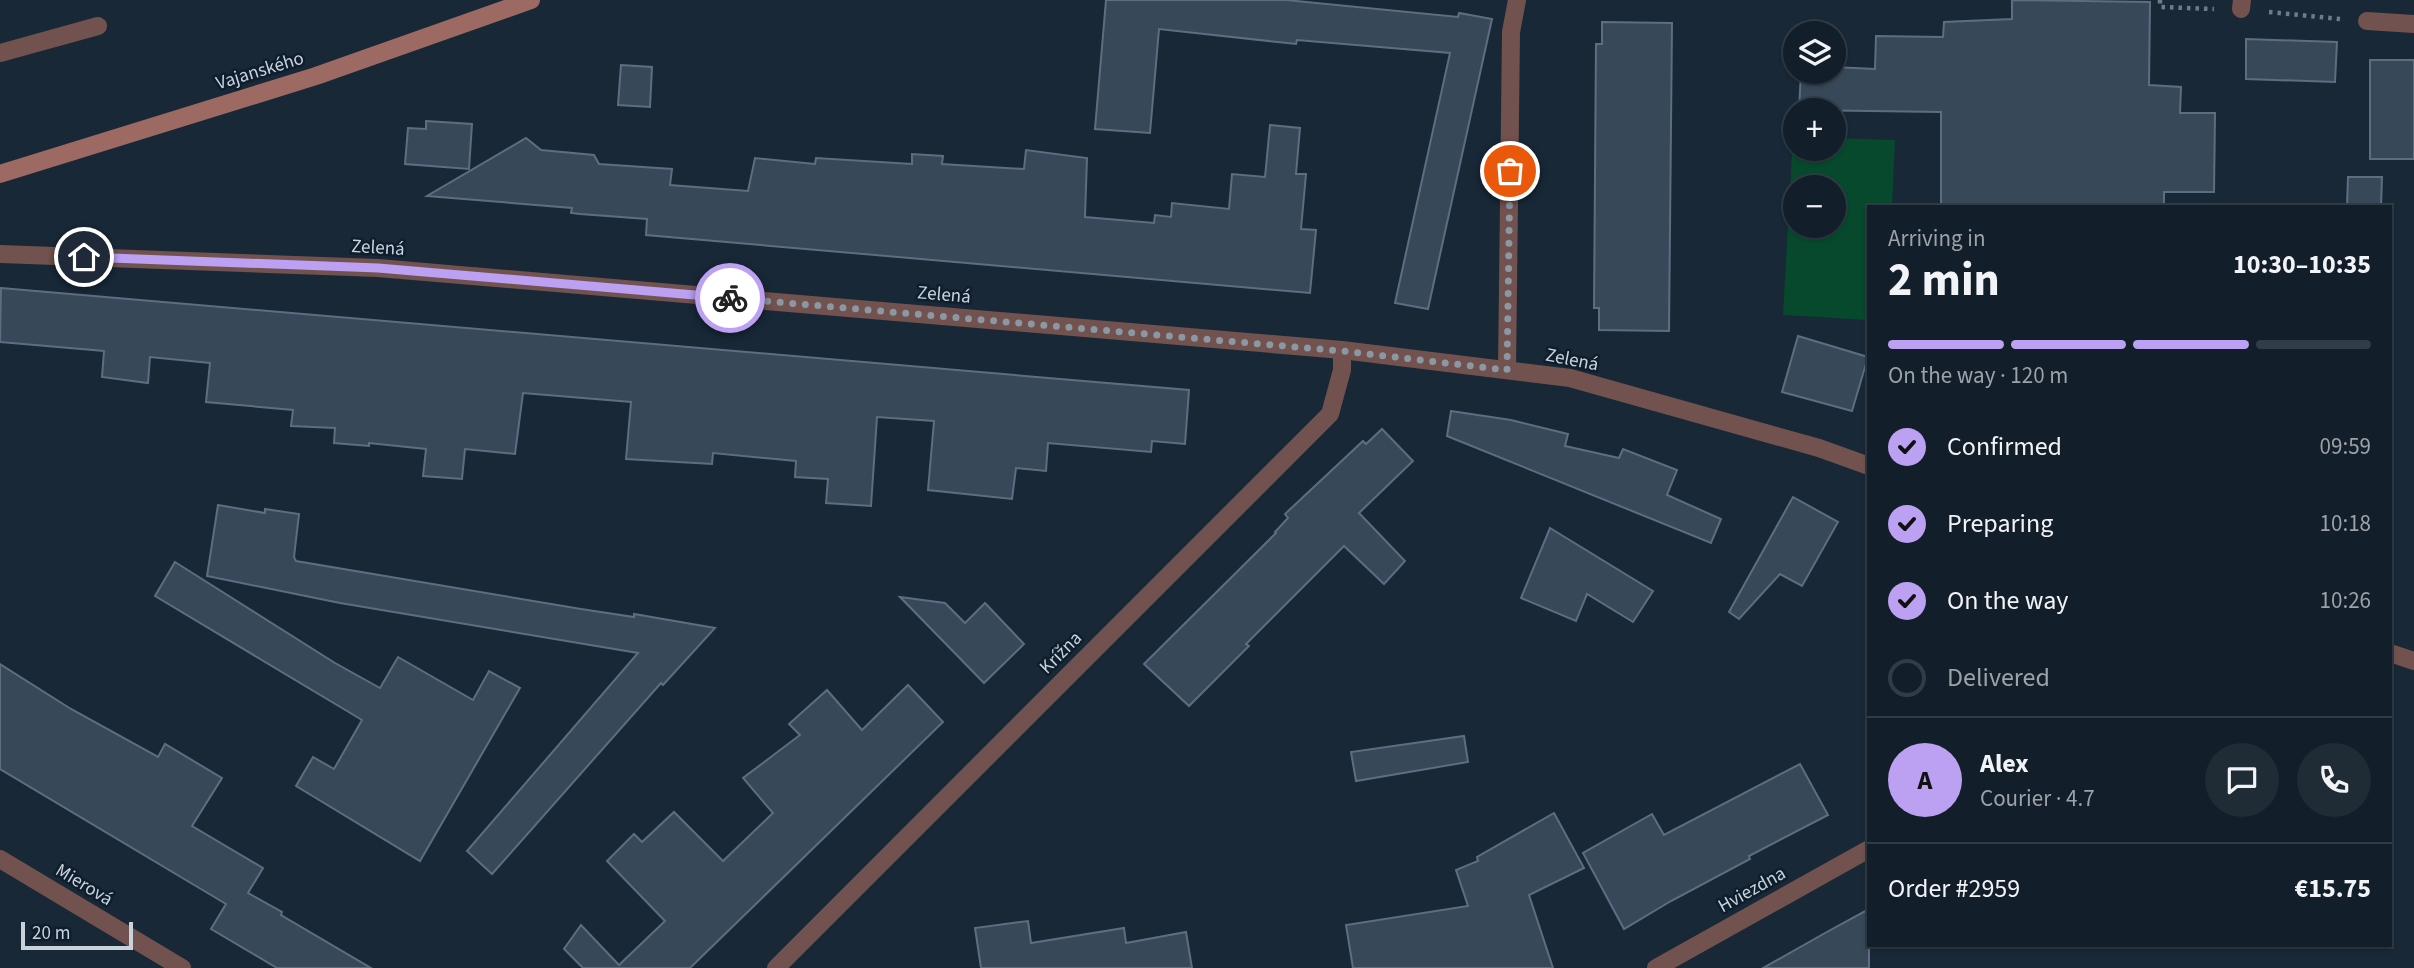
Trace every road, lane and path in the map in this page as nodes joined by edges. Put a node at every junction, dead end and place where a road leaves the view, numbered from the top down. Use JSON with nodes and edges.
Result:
{"nodes":[{"id":1,"x":531,"y":0,"type":"edge"},
{"id":2,"x":1517,"y":0,"type":"edge"},
{"id":3,"x":2367,"y":21,"type":"dead end"},
{"id":4,"x":2414,"y":24,"type":"edge"},
{"id":5,"x":98,"y":26,"type":"dead end"},
{"id":6,"x":0,"y":53,"type":"edge"},
{"id":7,"x":0,"y":174,"type":"edge"},
{"id":8,"x":1,"y":254,"type":"edge"},
{"id":9,"x":1342,"y":351,"type":"junction"},
{"id":10,"x":1507,"y":370,"type":"junction"},
{"id":11,"x":1867,"y":465,"type":"edge"},
{"id":12,"x":2392,"y":654,"type":"edge"},
{"id":13,"x":2414,"y":662,"type":"edge"},
{"id":14,"x":1867,"y":850,"type":"edge"},
{"id":15,"x":0,"y":859,"type":"edge"},
{"id":16,"x":182,"y":968,"type":"edge"},
{"id":17,"x":776,"y":968,"type":"edge"},
{"id":18,"x":1656,"y":968,"type":"edge"}],
"edges":[{"from":1,"to":7,"type":"main road","name":"Vajanského"},
{"from":2,"to":10,"type":"street"},
{"from":3,"to":4,"type":"street"},
{"from":5,"to":6,"type":"street"},
{"from":8,"to":9,"type":"street","name":"Zelená"},
{"from":9,"to":10,"type":"street","name":"Zelená"},
{"from":9,"to":17,"type":"street","name":"Krížna"},
{"from":10,"to":11,"type":"street","name":"Zelená"},
{"from":12,"to":13,"type":"street"},
{"from":14,"to":18,"type":"street","name":"Hviezdna"},
{"from":15,"to":16,"type":"street","name":"Mierová"}]}
